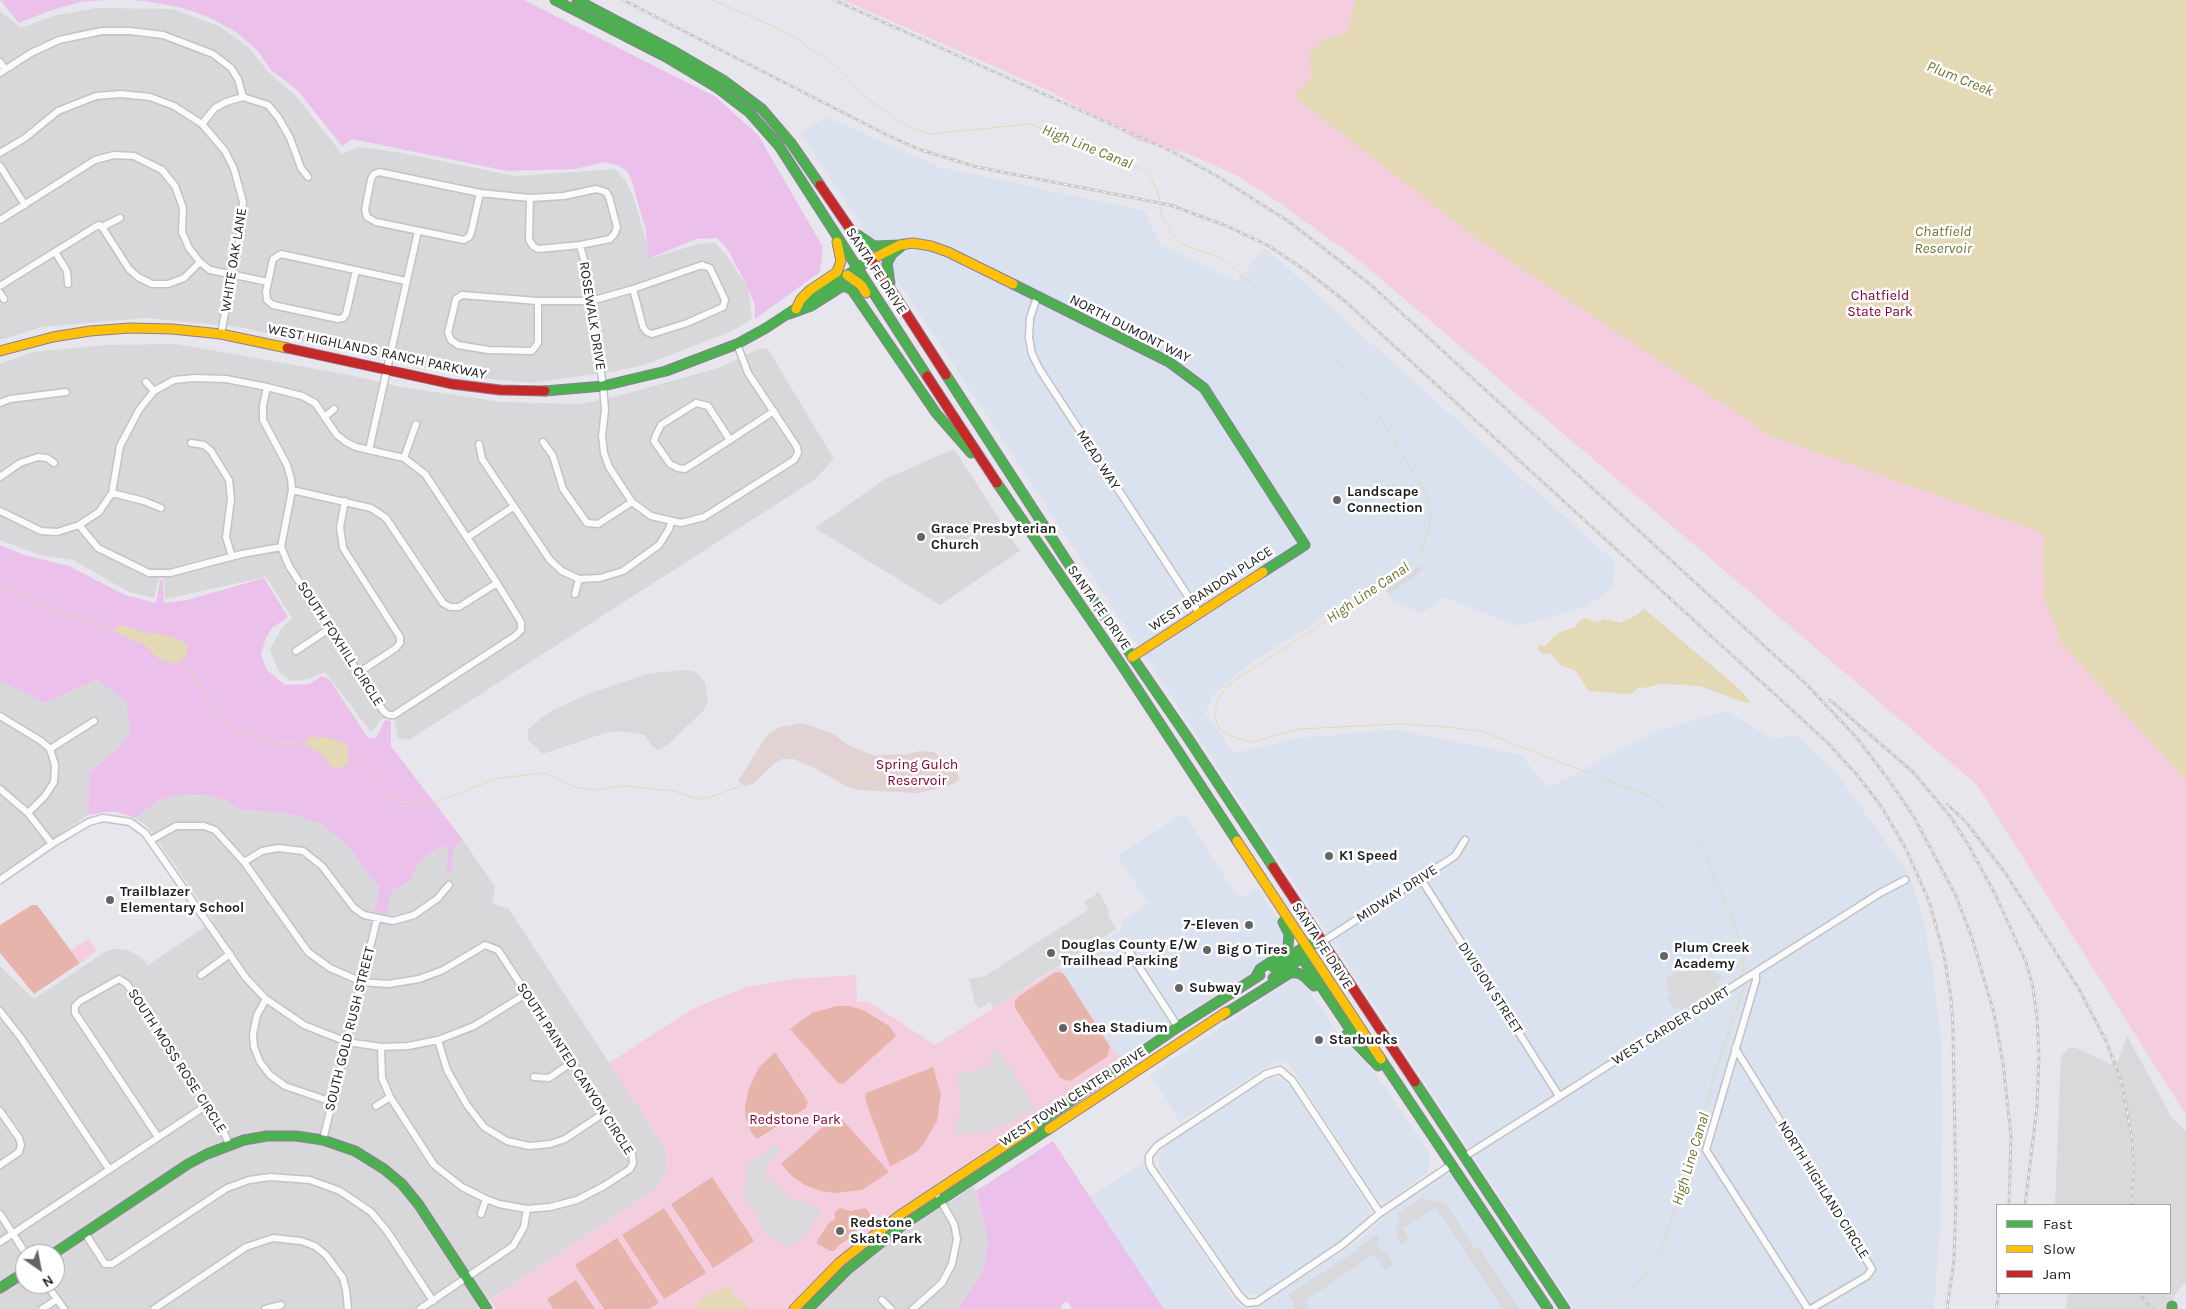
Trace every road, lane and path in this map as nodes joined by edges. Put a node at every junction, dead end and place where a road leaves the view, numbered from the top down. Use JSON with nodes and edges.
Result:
{"nodes":[{"id":1,"x":555,"y":0,"type":"edge"},
{"id":2,"x":576,"y":0,"type":"edge"},
{"id":3,"x":0,"y":62,"type":"edge"},
{"id":4,"x":2,"y":71,"type":"edge"},
{"id":5,"x":243,"y":97,"type":"junction"},
{"id":6,"x":202,"y":124,"type":"junction"},
{"id":7,"x":0,"y":153,"type":"edge"},
{"id":8,"x":0,"y":166,"type":"edge"},
{"id":9,"x":308,"y":177,"type":"dead end"},
{"id":10,"x":480,"y":193,"type":"junction"},
{"id":11,"x":530,"y":198,"type":"junction"},
{"id":12,"x":25,"y":204,"type":"junction"},
{"id":13,"x":120,"y":218,"type":"dead end"},
{"id":14,"x":842,"y":219,"type":"junction"},
{"id":15,"x":0,"y":220,"type":"edge"},
{"id":16,"x":102,"y":227,"type":"junction"},
{"id":17,"x":832,"y":229,"type":"junction"},
{"id":18,"x":418,"y":231,"type":"junction"},
{"id":19,"x":903,"y":244,"type":"junction"},
{"id":20,"x":580,"y":245,"type":"junction"},
{"id":21,"x":55,"y":252,"type":"junction"},
{"id":22,"x":870,"y":260,"type":"junction"},
{"id":23,"x":200,"y":262,"type":"junction"},
{"id":24,"x":857,"y":268,"type":"junction"},
{"id":25,"x":356,"y":270,"type":"junction"},
{"id":26,"x":846,"y":275,"type":"junction"},
{"id":27,"x":232,"y":276,"type":"junction"},
{"id":28,"x":406,"y":281,"type":"junction"},
{"id":29,"x":268,"y":282,"type":"junction"},
{"id":30,"x":68,"y":284,"type":"dead end"},
{"id":31,"x":0,"y":286,"type":"edge"},
{"id":32,"x":633,"y":290,"type":"junction"},
{"id":33,"x":895,"y":296,"type":"junction"},
{"id":34,"x":1037,"y":297,"type":"junction"},
{"id":35,"x":538,"y":301,"type":"junction"},
{"id":36,"x":591,"y":301,"type":"junction"},
{"id":37,"x":792,"y":311,"type":"junction"},
{"id":38,"x":221,"y":334,"type":"junction"},
{"id":39,"x":737,"y":344,"type":"junction"},
{"id":40,"x":0,"y":351,"type":"edge"},
{"id":41,"x":386,"y":368,"type":"junction"},
{"id":42,"x":146,"y":382,"type":"dead end"},
{"id":43,"x":603,"y":386,"type":"junction"},
{"id":44,"x":267,"y":387,"type":"junction"},
{"id":45,"x":154,"y":391,"type":"junction"},
{"id":46,"x":66,"y":392,"type":"dead end"},
{"id":47,"x":0,"y":403,"type":"edge"},
{"id":48,"x":334,"y":409,"type":"dead end"},
{"id":49,"x":774,"y":411,"type":"junction"},
{"id":50,"x":326,"y":416,"type":"junction"},
{"id":51,"x":954,"y":417,"type":"junction"},
{"id":52,"x":416,"y":424,"type":"dead end"},
{"id":53,"x":730,"y":440,"type":"junction"},
{"id":54,"x":543,"y":442,"type":"dead end"},
{"id":55,"x":191,"y":443,"type":"dead end"},
{"id":56,"x":479,"y":444,"type":"dead end"},
{"id":57,"x":369,"y":450,"type":"junction"},
{"id":58,"x":404,"y":458,"type":"junction"},
{"id":59,"x":981,"y":460,"type":"junction"},
{"id":60,"x":54,"y":463,"type":"dead end"},
{"id":61,"x":0,"y":477,"type":"edge"},
{"id":62,"x":292,"y":490,"type":"junction"},
{"id":63,"x":112,"y":493,"type":"junction"},
{"id":64,"x":345,"y":501,"type":"junction"},
{"id":65,"x":632,"y":502,"type":"junction"},
{"id":66,"x":514,"y":507,"type":"junction"},
{"id":67,"x":161,"y":508,"type":"dead end"},
{"id":68,"x":0,"y":511,"type":"edge"},
{"id":69,"x":671,"y":522,"type":"junction"},
{"id":70,"x":79,"y":525,"type":"junction"},
{"id":71,"x":468,"y":537,"type":"junction"},
{"id":72,"x":1305,"y":545,"type":"joint"},
{"id":73,"x":281,"y":547,"type":"junction"},
{"id":74,"x":232,"y":557,"type":"junction"},
{"id":75,"x":579,"y":579,"type":"junction"},
{"id":76,"x":1081,"y":582,"type":"junction"},
{"id":77,"x":497,"y":583,"type":"junction"},
{"id":78,"x":576,"y":594,"type":"dead end"},
{"id":79,"x":1199,"y":613,"type":"junction"},
{"id":80,"x":329,"y":629,"type":"junction"},
{"id":81,"x":1103,"y":638,"type":"junction"},
{"id":82,"x":296,"y":651,"type":"dead end"},
{"id":83,"x":1132,"y":657,"type":"junction"},
{"id":84,"x":358,"y":673,"type":"junction"},
{"id":85,"x":0,"y":716,"type":"edge"},
{"id":86,"x":94,"y":721,"type":"dead end"},
{"id":87,"x":50,"y":749,"type":"junction"},
{"id":88,"x":0,"y":789,"type":"edge"},
{"id":89,"x":28,"y":813,"type":"junction"},
{"id":90,"x":1244,"y":822,"type":"junction"},
{"id":91,"x":1228,"y":828,"type":"junction"},
{"id":92,"x":151,"y":840,"type":"junction"},
{"id":93,"x":1465,"y":840,"type":"dead end"},
{"id":94,"x":52,"y":844,"type":"junction"},
{"id":95,"x":244,"y":862,"type":"junction"},
{"id":96,"x":1,"y":879,"type":"edge"},
{"id":97,"x":1421,"y":879,"type":"junction"},
{"id":98,"x":1905,"y":880,"type":"dead end"},
{"id":99,"x":449,"y":885,"type":"dead end"},
{"id":100,"x":377,"y":919,"type":"junction"},
{"id":101,"x":1322,"y":942,"type":"junction"},
{"id":102,"x":1128,"y":950,"type":"dead end"},
{"id":103,"x":1303,"y":952,"type":"junction"},
{"id":104,"x":230,"y":954,"type":"junction"},
{"id":105,"x":1756,"y":973,"type":"junction"},
{"id":106,"x":201,"y":975,"type":"dead end"},
{"id":107,"x":1255,"y":978,"type":"junction"},
{"id":108,"x":362,"y":982,"type":"junction"},
{"id":109,"x":526,"y":994,"type":"junction"},
{"id":110,"x":266,"y":999,"type":"junction"},
{"id":111,"x":0,"y":1011,"type":"edge"},
{"id":112,"x":1223,"y":1015,"type":"junction"},
{"id":113,"x":1178,"y":1027,"type":"junction"},
{"id":114,"x":438,"y":1040,"type":"junction"},
{"id":115,"x":347,"y":1042,"type":"junction"},
{"id":116,"x":1369,"y":1042,"type":"junction"},
{"id":117,"x":381,"y":1047,"type":"junction"},
{"id":118,"x":1735,"y":1048,"type":"junction"},
{"id":119,"x":571,"y":1063,"type":"junction"},
{"id":120,"x":1393,"y":1076,"type":"junction"},
{"id":121,"x":534,"y":1077,"type":"dead end"},
{"id":122,"x":1559,"y":1096,"type":"junction"},
{"id":123,"x":390,"y":1097,"type":"junction"},
{"id":124,"x":332,"y":1102,"type":"junction"},
{"id":125,"x":207,"y":1105,"type":"junction"},
{"id":126,"x":376,"y":1106,"type":"dead end"},
{"id":127,"x":0,"y":1111,"type":"edge"},
{"id":128,"x":604,"y":1113,"type":"junction"},
{"id":129,"x":158,"y":1137,"type":"junction"},
{"id":130,"x":323,"y":1140,"type":"junction"},
{"id":131,"x":229,"y":1144,"type":"junction"},
{"id":132,"x":1464,"y":1157,"type":"junction"},
{"id":133,"x":1451,"y":1164,"type":"junction"},
{"id":134,"x":0,"y":1165,"type":"edge"},
{"id":135,"x":109,"y":1169,"type":"junction"},
{"id":136,"x":936,"y":1192,"type":"junction"},
{"id":137,"x":486,"y":1199,"type":"junction"},
{"id":138,"x":941,"y":1201,"type":"junction"},
{"id":139,"x":527,"y":1209,"type":"junction"},
{"id":140,"x":1380,"y":1213,"type":"junction"},
{"id":141,"x":0,"y":1214,"type":"edge"},
{"id":142,"x":481,"y":1214,"type":"dead end"},
{"id":143,"x":85,"y":1233,"type":"junction"},
{"id":144,"x":13,"y":1234,"type":"junction"},
{"id":145,"x":0,"y":1242,"type":"edge"},
{"id":146,"x":20,"y":1244,"type":"edge"},
{"id":147,"x":65,"y":1246,"type":"edge"},
{"id":148,"x":1527,"y":1253,"type":"junction"},
{"id":149,"x":15,"y":1278,"type":"edge"},
{"id":150,"x":466,"y":1279,"type":"junction"},
{"id":151,"x":0,"y":1288,"type":"edge"},
{"id":152,"x":52,"y":1294,"type":"edge"},
{"id":153,"x":56,"y":1300,"type":"junction"},
{"id":154,"x":882,"y":1300,"type":"dead end"},
{"id":155,"x":434,"y":1301,"type":"junction"},
{"id":156,"x":281,"y":1305,"type":"dead end"},
{"id":157,"x":42,"y":1309,"type":"edge"},
{"id":158,"x":64,"y":1309,"type":"edge"},
{"id":159,"x":154,"y":1309,"type":"edge"},
{"id":160,"x":265,"y":1309,"type":"edge"},
{"id":161,"x":348,"y":1309,"type":"edge"},
{"id":162,"x":420,"y":1309,"type":"edge"},
{"id":163,"x":487,"y":1309,"type":"edge"},
{"id":164,"x":794,"y":1309,"type":"edge"},
{"id":165,"x":808,"y":1309,"type":"edge"},
{"id":166,"x":891,"y":1309,"type":"edge"},
{"id":167,"x":913,"y":1309,"type":"edge"},
{"id":168,"x":1548,"y":1309,"type":"edge"},
{"id":169,"x":1565,"y":1309,"type":"edge"},
{"id":170,"x":1809,"y":1309,"type":"edge"}],
"edges":[{"from":1,"to":17,"type":"main road","name":"SANTA FE DRIVE"},
{"from":2,"to":14,"type":"main road","name":"SANTA FE DRIVE"},
{"from":3,"to":4,"type":"street"},
{"from":4,"to":5,"type":"street"},
{"from":5,"to":6,"type":"street"},
{"from":5,"to":9,"type":"street"},
{"from":6,"to":7,"type":"street","name":"WHITE OAK LANE"},
{"from":6,"to":27,"type":"street","name":"WHITE OAK LANE"},
{"from":8,"to":12,"type":"street"},
{"from":10,"to":11,"type":"street"},
{"from":10,"to":18,"type":"street"},
{"from":10,"to":18,"type":"street"},
{"from":11,"to":20,"type":"street"},
{"from":11,"to":20,"type":"street"},
{"from":12,"to":15,"type":"street"},
{"from":12,"to":23,"type":"street"},
{"from":13,"to":16,"type":"street"},
{"from":14,"to":19,"type":"main road","name":"NORTH DUMONT WAY"},
{"from":14,"to":22,"type":"main road","name":"SANTA FE DRIVE"},
{"from":16,"to":21,"type":"street"},
{"from":16,"to":23,"type":"street"},
{"from":17,"to":24,"type":"main road","name":"SANTA FE DRIVE"},
{"from":17,"to":37,"type":"main road"},
{"from":18,"to":28,"type":"street"},
{"from":19,"to":22,"type":"main road"},
{"from":19,"to":33,"type":"main road"},
{"from":19,"to":34,"type":"main road","name":"NORTH DUMONT WAY"},
{"from":20,"to":36,"type":"street","name":"ROSEWALK DRIVE"},
{"from":21,"to":30,"type":"street"},
{"from":21,"to":31,"type":"street"},
{"from":22,"to":24,"type":"main road","name":"WEST HIGHLANDS RANCH PARKWAY"},
{"from":22,"to":33,"type":"main road","name":"SANTA FE DRIVE"},
{"from":23,"to":27,"type":"street"},
{"from":24,"to":26,"type":"main road","name":"WEST HIGHLANDS RANCH PARKWAY"},
{"from":24,"to":51,"type":"main road","name":"SANTA FE DRIVE"},
{"from":25,"to":28,"type":"street"},
{"from":25,"to":29,"type":"street"},
{"from":25,"to":29,"type":"street"},
{"from":26,"to":37,"type":"main road","name":"WEST HIGHLANDS RANCH PARKWAY"},
{"from":26,"to":51,"type":"main road"},
{"from":27,"to":29,"type":"street"},
{"from":27,"to":38,"type":"street","name":"WHITE OAK LANE"},
{"from":28,"to":41,"type":"street"},
{"from":32,"to":32,"type":"street"},
{"from":32,"to":36,"type":"street"},
{"from":33,"to":76,"type":"main road","name":"SANTA FE DRIVE"},
{"from":34,"to":72,"type":"main road","name":"NORTH DUMONT WAY"},
{"from":34,"to":79,"type":"street","name":"MEAD WAY"},
{"from":35,"to":35,"type":"street"},
{"from":35,"to":36,"type":"street"},
{"from":36,"to":43,"type":"street","name":"ROSEWALK DRIVE"},
{"from":37,"to":39,"type":"main road","name":"WEST HIGHLANDS RANCH PARKWAY"},
{"from":37,"to":59,"type":"main road"},
{"from":38,"to":40,"type":"main road","name":"WEST HIGHLANDS RANCH PARKWAY"},
{"from":38,"to":41,"type":"main road","name":"WEST HIGHLANDS RANCH PARKWAY"},
{"from":39,"to":43,"type":"main road","name":"WEST HIGHLANDS RANCH PARKWAY"},
{"from":39,"to":49,"type":"street"},
{"from":41,"to":43,"type":"main road","name":"WEST HIGHLANDS RANCH PARKWAY"},
{"from":41,"to":57,"type":"street"},
{"from":42,"to":45,"type":"street"},
{"from":43,"to":65,"type":"street","name":"ROSEWALK DRIVE"},
{"from":44,"to":45,"type":"street","name":"SOUTH FOXHILL CIRCLE"},
{"from":44,"to":50,"type":"street","name":"SOUTH FOXHILL CIRCLE"},
{"from":44,"to":62,"type":"street"},
{"from":45,"to":63,"type":"street"},
{"from":46,"to":47,"type":"street"},
{"from":48,"to":50,"type":"street"},
{"from":49,"to":53,"type":"street"},
{"from":49,"to":69,"type":"street"},
{"from":50,"to":57,"type":"street","name":"SOUTH FOXHILL CIRCLE"},
{"from":51,"to":59,"type":"main road","name":"SANTA FE DRIVE"},
{"from":51,"to":76,"type":"main road"},
{"from":52,"to":58,"type":"street"},
{"from":53,"to":53,"type":"street"},
{"from":54,"to":65,"type":"street"},
{"from":55,"to":74,"type":"street"},
{"from":56,"to":66,"type":"street"},
{"from":57,"to":58,"type":"street","name":"SOUTH FOXHILL CIRCLE"},
{"from":58,"to":71,"type":"street","name":"SOUTH FOXHILL CIRCLE"},
{"from":59,"to":81,"type":"main road","name":"SANTA FE DRIVE"},
{"from":60,"to":61,"type":"street"},
{"from":62,"to":64,"type":"street"},
{"from":62,"to":73,"type":"street"},
{"from":63,"to":67,"type":"street"},
{"from":63,"to":70,"type":"street"},
{"from":64,"to":77,"type":"street"},
{"from":64,"to":84,"type":"street"},
{"from":65,"to":69,"type":"street"},
{"from":66,"to":71,"type":"street"},
{"from":66,"to":75,"type":"street"},
{"from":68,"to":70,"type":"street"},
{"from":69,"to":75,"type":"street"},
{"from":70,"to":74,"type":"street"},
{"from":71,"to":77,"type":"street","name":"SOUTH FOXHILL CIRCLE"},
{"from":72,"to":79,"type":"main road","name":"WEST BRANDON PLACE"},
{"from":73,"to":74,"type":"street"},
{"from":73,"to":80,"type":"street","name":"SOUTH FOXHILL CIRCLE"},
{"from":75,"to":78,"type":"street"},
{"from":76,"to":83,"type":"main road","name":"SANTA FE DRIVE"},
{"from":77,"to":84,"type":"street","name":"SOUTH FOXHILL CIRCLE"},
{"from":79,"to":83,"type":"main road","name":"WEST BRANDON PLACE"},
{"from":80,"to":82,"type":"street"},
{"from":80,"to":84,"type":"street","name":"SOUTH FOXHILL CIRCLE"},
{"from":81,"to":90,"type":"main road"},
{"from":81,"to":91,"type":"main road","name":"SANTA FE DRIVE"},
{"from":83,"to":90,"type":"main road","name":"SANTA FE DRIVE"},
{"from":85,"to":87,"type":"street"},
{"from":86,"to":87,"type":"street"},
{"from":87,"to":89,"type":"street"},
{"from":88,"to":89,"type":"street"},
{"from":89,"to":94,"type":"street"},
{"from":90,"to":101,"type":"main road","name":"SANTA FE DRIVE"},
{"from":91,"to":103,"type":"main road","name":"SANTA FE DRIVE"},
{"from":91,"to":107,"type":"main road"},
{"from":92,"to":94,"type":"street"},
{"from":92,"to":95,"type":"street","name":"SOUTH PAINTED CANYON CIRCLE"},
{"from":92,"to":104,"type":"street"},
{"from":93,"to":97,"type":"street","name":"MIDWAY DRIVE"},
{"from":94,"to":96,"type":"street"},
{"from":95,"to":100,"type":"street"},
{"from":95,"to":108,"type":"street","name":"SOUTH PAINTED CANYON CIRCLE"},
{"from":97,"to":101,"type":"street","name":"MIDWAY DRIVE"},
{"from":97,"to":122,"type":"street","name":"DIVISION STREET"},
{"from":98,"to":105,"type":"street","name":"WEST CARDER COURT"},
{"from":99,"to":100,"type":"street"},
{"from":100,"to":108,"type":"street","name":"SOUTH GOLD RUSH STREET"},
{"from":101,"to":103,"type":"main road","name":"WEST TOWN CENTER DRIVE"},
{"from":101,"to":132,"type":"main road","name":"SANTA FE DRIVE"},
{"from":102,"to":113,"type":"street"},
{"from":103,"to":107,"type":"main road","name":"WEST TOWN CENTER DRIVE"},
{"from":103,"to":112,"type":"main road","name":"WEST TOWN CENTER DRIVE"},
{"from":103,"to":116,"type":"main road","name":"SANTA FE DRIVE"},
{"from":104,"to":106,"type":"street"},
{"from":104,"to":110,"type":"street"},
{"from":105,"to":118,"type":"street","name":"NORTH HIGHLAND CIRCLE"},
{"from":105,"to":122,"type":"street","name":"WEST CARDER COURT"},
{"from":107,"to":113,"type":"main road","name":"WEST TOWN CENTER DRIVE"},
{"from":108,"to":109,"type":"street","name":"SOUTH PAINTED CANYON CIRCLE"},
{"from":108,"to":115,"type":"street","name":"SOUTH GOLD RUSH STREET"},
{"from":109,"to":114,"type":"street"},
{"from":109,"to":119,"type":"street","name":"SOUTH PAINTED CANYON CIRCLE"},
{"from":110,"to":115,"type":"street"},
{"from":110,"to":124,"type":"street"},
{"from":111,"to":135,"type":"street"},
{"from":112,"to":120,"type":"main road"},
{"from":112,"to":138,"type":"main road","name":"WEST TOWN CENTER DRIVE"},
{"from":113,"to":136,"type":"main road","name":"WEST TOWN CENTER DRIVE"},
{"from":114,"to":117,"type":"street"},
{"from":114,"to":128,"type":"street"},
{"from":115,"to":117,"type":"street"},
{"from":115,"to":124,"type":"street","name":"SOUTH GOLD RUSH STREET"},
{"from":116,"to":120,"type":"main road"},
{"from":116,"to":148,"type":"main road"},
{"from":117,"to":123,"type":"street","name":"SOUTH PAINTED CANYON CIRCLE"},
{"from":118,"to":170,"type":"street","name":"NORTH HIGHLAND CIRCLE"},
{"from":118,"to":170,"type":"street","name":"NORTH HIGHLAND CIRCLE"},
{"from":119,"to":121,"type":"street"},
{"from":119,"to":128,"type":"street","name":"SOUTH PAINTED CANYON CIRCLE"},
{"from":120,"to":133,"type":"main road"},
{"from":122,"to":132,"type":"street","name":"WEST CARDER COURT"},
{"from":123,"to":126,"type":"street"},
{"from":123,"to":137,"type":"street","name":"SOUTH PAINTED CANYON CIRCLE"},
{"from":124,"to":130,"type":"street","name":"SOUTH GOLD RUSH STREET"},
{"from":125,"to":129,"type":"street"},
{"from":125,"to":129,"type":"street","name":"SOUTH MOSS ROSE CIRCLE"},
{"from":125,"to":131,"type":"street","name":"SOUTH MOSS ROSE CIRCLE"},
{"from":127,"to":134,"type":"street"},
{"from":128,"to":139,"type":"street","name":"SOUTH PAINTED CANYON CIRCLE"},
{"from":129,"to":135,"type":"street"},
{"from":130,"to":131,"type":"main road"},
{"from":130,"to":150,"type":"main road"},
{"from":131,"to":143,"type":"main road"},
{"from":132,"to":148,"type":"main road","name":"SANTA FE DRIVE"},
{"from":133,"to":140,"type":"street"},
{"from":133,"to":168,"type":"main road"},
{"from":135,"to":144,"type":"street"},
{"from":136,"to":138,"type":"street"},
{"from":136,"to":164,"type":"main road","name":"WEST TOWN CENTER DRIVE"},
{"from":137,"to":139,"type":"street","name":"SOUTH PAINTED CANYON CIRCLE"},
{"from":137,"to":142,"type":"street"},
{"from":138,"to":165,"type":"main road","name":"WEST TOWN CENTER DRIVE"},
{"from":138,"to":167,"type":"street"},
{"from":139,"to":150,"type":"street"},
{"from":140,"to":140,"type":"street"},
{"from":141,"to":144,"type":"street"},
{"from":143,"to":147,"type":"main road"},
{"from":143,"to":155,"type":"street"},
{"from":144,"to":145,"type":"street"},
{"from":144,"to":146,"type":"street"},
{"from":148,"to":169,"type":"main road","name":"SANTA FE DRIVE"},
{"from":149,"to":151,"type":"main road"},
{"from":150,"to":155,"type":"street"},
{"from":150,"to":163,"type":"main road"},
{"from":152,"to":153,"type":"street"},
{"from":153,"to":157,"type":"street"},
{"from":153,"to":158,"type":"street"},
{"from":154,"to":166,"type":"street"},
{"from":155,"to":162,"type":"street"},
{"from":156,"to":160,"type":"street"},
{"from":159,"to":161,"type":"street"}]}
